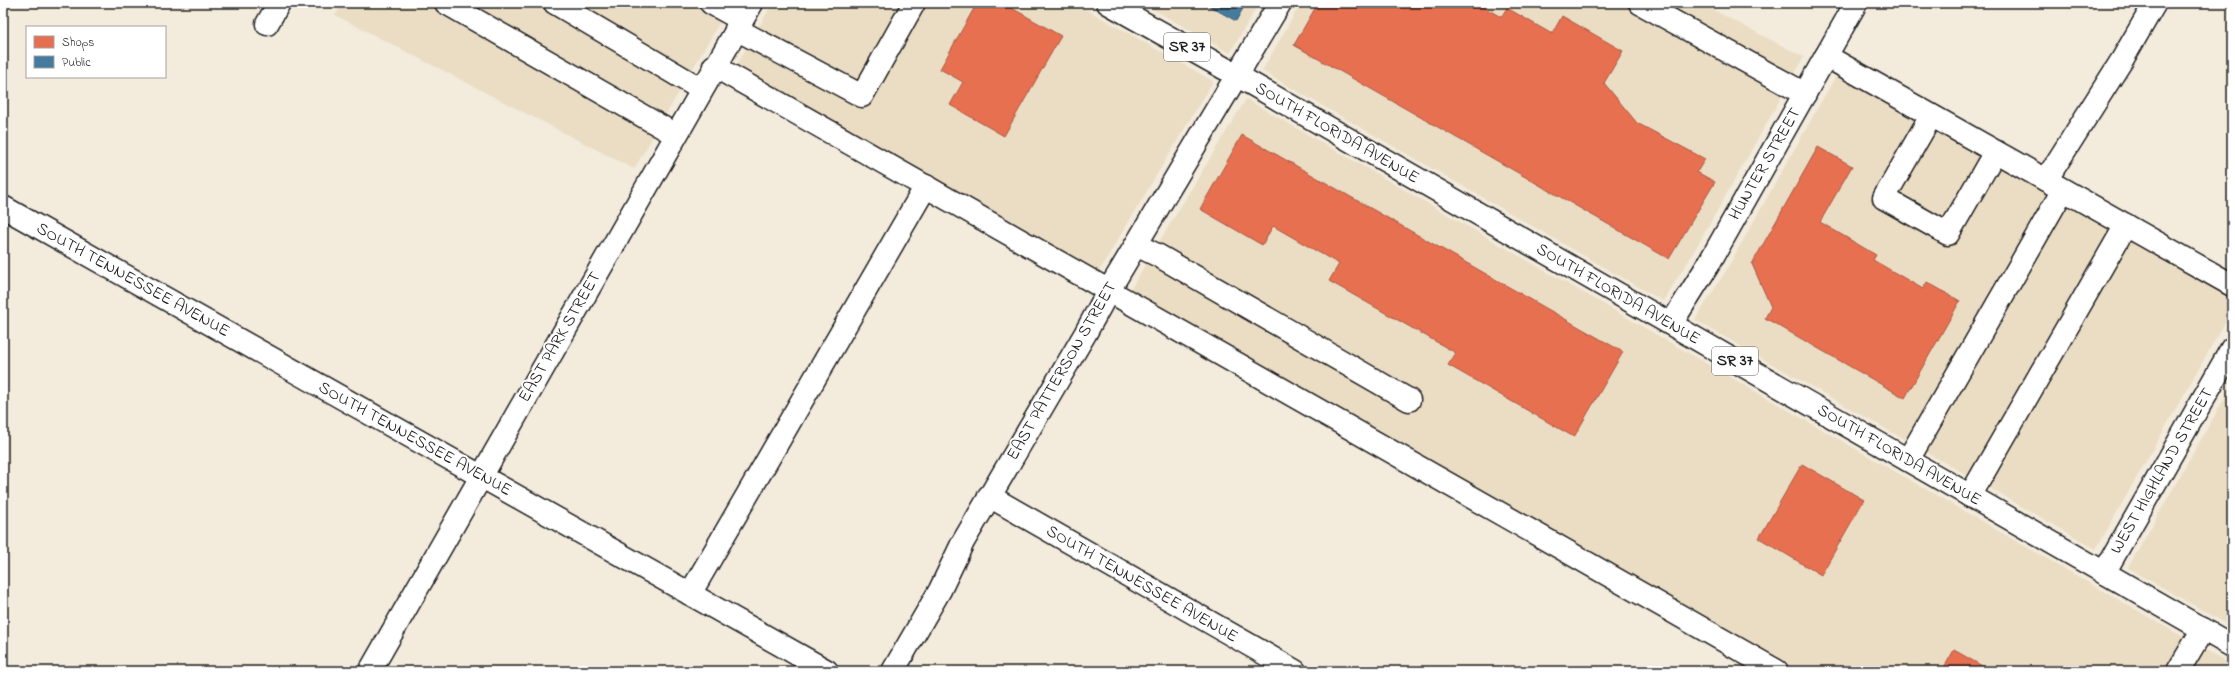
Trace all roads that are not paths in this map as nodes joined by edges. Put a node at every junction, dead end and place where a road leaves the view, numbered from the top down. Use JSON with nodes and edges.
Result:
{"nodes":[{"id":1,"x":279,"y":3,"type":"edge"},
{"id":2,"x":555,"y":3,"type":"edge"},
{"id":3,"x":711,"y":3,"type":"edge"},
{"id":4,"x":914,"y":3,"type":"edge"},
{"id":5,"x":1108,"y":3,"type":"edge"},
{"id":6,"x":1280,"y":3,"type":"edge"},
{"id":7,"x":1640,"y":3,"type":"edge"},
{"id":8,"x":2155,"y":3,"type":"edge"},
{"id":9,"x":1855,"y":4,"type":"edge"},
{"id":10,"x":456,"y":5,"type":"edge"},
{"id":11,"x":743,"y":17,"type":"edge"},
{"id":12,"x":267,"y":24,"type":"dead end"},
{"id":13,"x":1826,"y":56,"type":"junction"},
{"id":14,"x":714,"y":66,"type":"junction"},
{"id":15,"x":1238,"y":76,"type":"junction"},
{"id":16,"x":701,"y":89,"type":"junction"},
{"id":17,"x":1804,"y":94,"type":"junction"},
{"id":18,"x":1932,"y":116,"type":"junction"},
{"id":19,"x":676,"y":135,"type":"junction"},
{"id":20,"x":1995,"y":152,"type":"junction"},
{"id":21,"x":2055,"y":185,"type":"junction"},
{"id":22,"x":926,"y":186,"type":"junction"},
{"id":23,"x":3,"y":207,"type":"edge"},
{"id":24,"x":2126,"y":225,"type":"junction"},
{"id":25,"x":1136,"y":245,"type":"junction"},
{"id":26,"x":2232,"y":285,"type":"edge"},
{"id":27,"x":1109,"y":290,"type":"junction"},
{"id":28,"x":1671,"y":324,"type":"junction"},
{"id":29,"x":2229,"y":360,"type":"edge"},
{"id":30,"x":1409,"y":400,"type":"dead end"},
{"id":31,"x":1908,"y":460,"type":"junction"},
{"id":32,"x":480,"y":476,"type":"junction"},
{"id":33,"x":989,"y":496,"type":"junction"},
{"id":34,"x":1970,"y":496,"type":"junction"},
{"id":35,"x":2104,"y":573,"type":"junction"},
{"id":36,"x":690,"y":594,"type":"junction"},
{"id":37,"x":2203,"y":629,"type":"junction"},
{"id":38,"x":2232,"y":646,"type":"edge"},
{"id":39,"x":370,"y":671,"type":"edge"},
{"id":40,"x":827,"y":671,"type":"edge"},
{"id":41,"x":893,"y":671,"type":"edge"},
{"id":42,"x":1294,"y":671,"type":"edge"},
{"id":43,"x":1777,"y":671,"type":"edge"},
{"id":44,"x":2178,"y":671,"type":"edge"}],
"edges":[{"from":1,"to":12,"type":"street"},
{"from":2,"to":16,"type":"street"},
{"from":3,"to":11,"type":"street"},
{"from":4,"to":11,"type":"street"},
{"from":5,"to":15,"type":"street","name":"SOUTH FLORIDA AVENUE","number":"SR 37"},
{"from":6,"to":15,"type":"street","name":"EAST PATTERSON STREET"},
{"from":7,"to":17,"type":"street"},
{"from":8,"to":21,"type":"street"},
{"from":9,"to":13,"type":"street","name":"HUNTER STREET"},
{"from":10,"to":19,"type":"street"},
{"from":11,"to":14,"type":"street","name":"EAST PARK STREET"},
{"from":13,"to":17,"type":"street","name":"HUNTER STREET"},
{"from":13,"to":18,"type":"street"},
{"from":14,"to":16,"type":"street","name":"EAST PARK STREET"},
{"from":14,"to":22,"type":"street"},
{"from":15,"to":25,"type":"street","name":"EAST PATTERSON STREET"},
{"from":15,"to":28,"type":"street","name":"SOUTH FLORIDA AVENUE","number":"SR 37"},
{"from":16,"to":19,"type":"street","name":"EAST PARK STREET"},
{"from":17,"to":28,"type":"street","name":"HUNTER STREET"},
{"from":18,"to":20,"type":"street"},
{"from":18,"to":20,"type":"street"},
{"from":19,"to":32,"type":"street","name":"EAST PARK STREET"},
{"from":20,"to":21,"type":"street"},
{"from":21,"to":24,"type":"street"},
{"from":21,"to":31,"type":"street"},
{"from":22,"to":27,"type":"street"},
{"from":22,"to":36,"type":"street"},
{"from":23,"to":32,"type":"street","name":"SOUTH TENNESSEE AVENUE"},
{"from":24,"to":26,"type":"street"},
{"from":24,"to":34,"type":"street"},
{"from":25,"to":27,"type":"street","name":"EAST PATTERSON STREET"},
{"from":25,"to":30,"type":"street"},
{"from":27,"to":33,"type":"street","name":"EAST PATTERSON STREET"},
{"from":27,"to":43,"type":"street"},
{"from":28,"to":31,"type":"street","name":"SOUTH FLORIDA AVENUE","number":"SR 37"},
{"from":29,"to":35,"type":"street","name":"WEST HIGHLAND STREET"},
{"from":31,"to":34,"type":"street","name":"SOUTH FLORIDA AVENUE","number":"SR 37"},
{"from":32,"to":36,"type":"street","name":"SOUTH TENNESSEE AVENUE"},
{"from":32,"to":39,"type":"street","name":"EAST PARK STREET"},
{"from":33,"to":41,"type":"street","name":"EAST PATTERSON STREET"},
{"from":33,"to":42,"type":"street","name":"SOUTH TENNESSEE AVENUE"},
{"from":34,"to":35,"type":"street","name":"SOUTH FLORIDA AVENUE","number":"SR 37"},
{"from":35,"to":37,"type":"street","name":"SOUTH FLORIDA AVENUE","number":"SR 37"},
{"from":36,"to":40,"type":"street","name":"SOUTH TENNESSEE AVENUE"},
{"from":37,"to":38,"type":"street","name":"SOUTH FLORIDA AVENUE","number":"SR 37"},
{"from":37,"to":44,"type":"street"}]}
